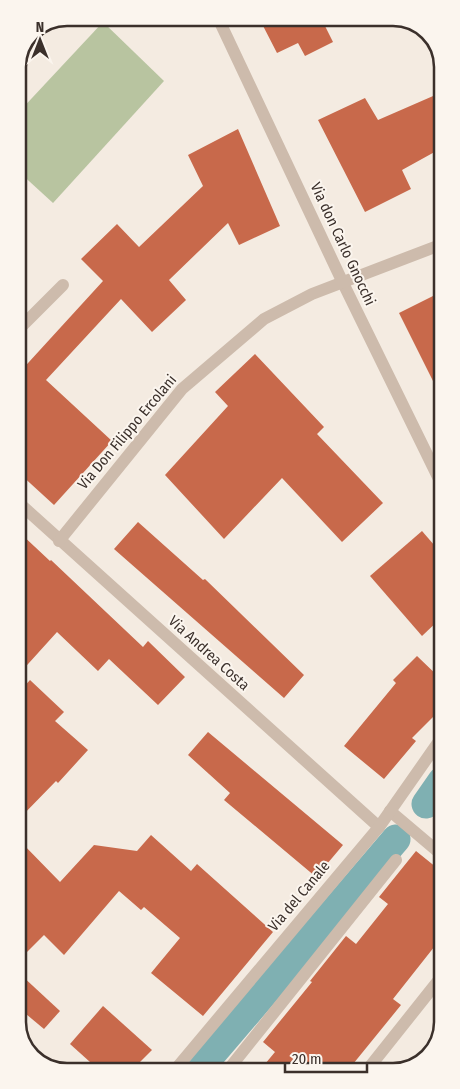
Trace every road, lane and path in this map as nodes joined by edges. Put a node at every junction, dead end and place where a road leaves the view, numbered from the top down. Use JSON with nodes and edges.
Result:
{"nodes":[{"id":1,"x":222,"y":26,"type":"edge"},
{"id":2,"x":434,"y":248,"type":"edge"},
{"id":3,"x":343,"y":283,"type":"junction"},
{"id":4,"x":63,"y":285,"type":"dead end"},
{"id":5,"x":26,"y":322,"type":"edge"},
{"id":6,"x":434,"y":469,"type":"edge"},
{"id":7,"x":26,"y":510,"type":"edge"},
{"id":8,"x":59,"y":541,"type":"junction"},
{"id":9,"x":434,"y":748,"type":"edge"},
{"id":10,"x":390,"y":811,"type":"junction"},
{"id":11,"x":379,"y":826,"type":"junction"},
{"id":12,"x":434,"y":848,"type":"edge"},
{"id":13,"x":396,"y":860,"type":"dead end"},
{"id":14,"x":434,"y":986,"type":"edge"},
{"id":15,"x":181,"y":1063,"type":"edge"},
{"id":16,"x":234,"y":1063,"type":"edge"},
{"id":17,"x":373,"y":1063,"type":"edge"}],
"edges":[{"from":1,"to":3,"type":"street","name":"Via don Carlo Gnocchi"},
{"from":2,"to":3,"type":"street","name":"Via Don Filippo Ercolani"},
{"from":3,"to":6,"type":"street","name":"Via don Carlo Gnocchi"},
{"from":3,"to":8,"type":"street","name":"Via Don Filippo Ercolani"},
{"from":4,"to":5,"type":"street"},
{"from":7,"to":8,"type":"street","name":"Via Andrea Costa"},
{"from":8,"to":11,"type":"street","name":"Via Andrea Costa"},
{"from":9,"to":10,"type":"street","name":"Via del Canale"},
{"from":10,"to":11,"type":"street","name":"Via del Canale"},
{"from":10,"to":12,"type":"street"},
{"from":11,"to":15,"type":"street","name":"Via del Canale"},
{"from":13,"to":16,"type":"street"},
{"from":14,"to":17,"type":"street"}]}
